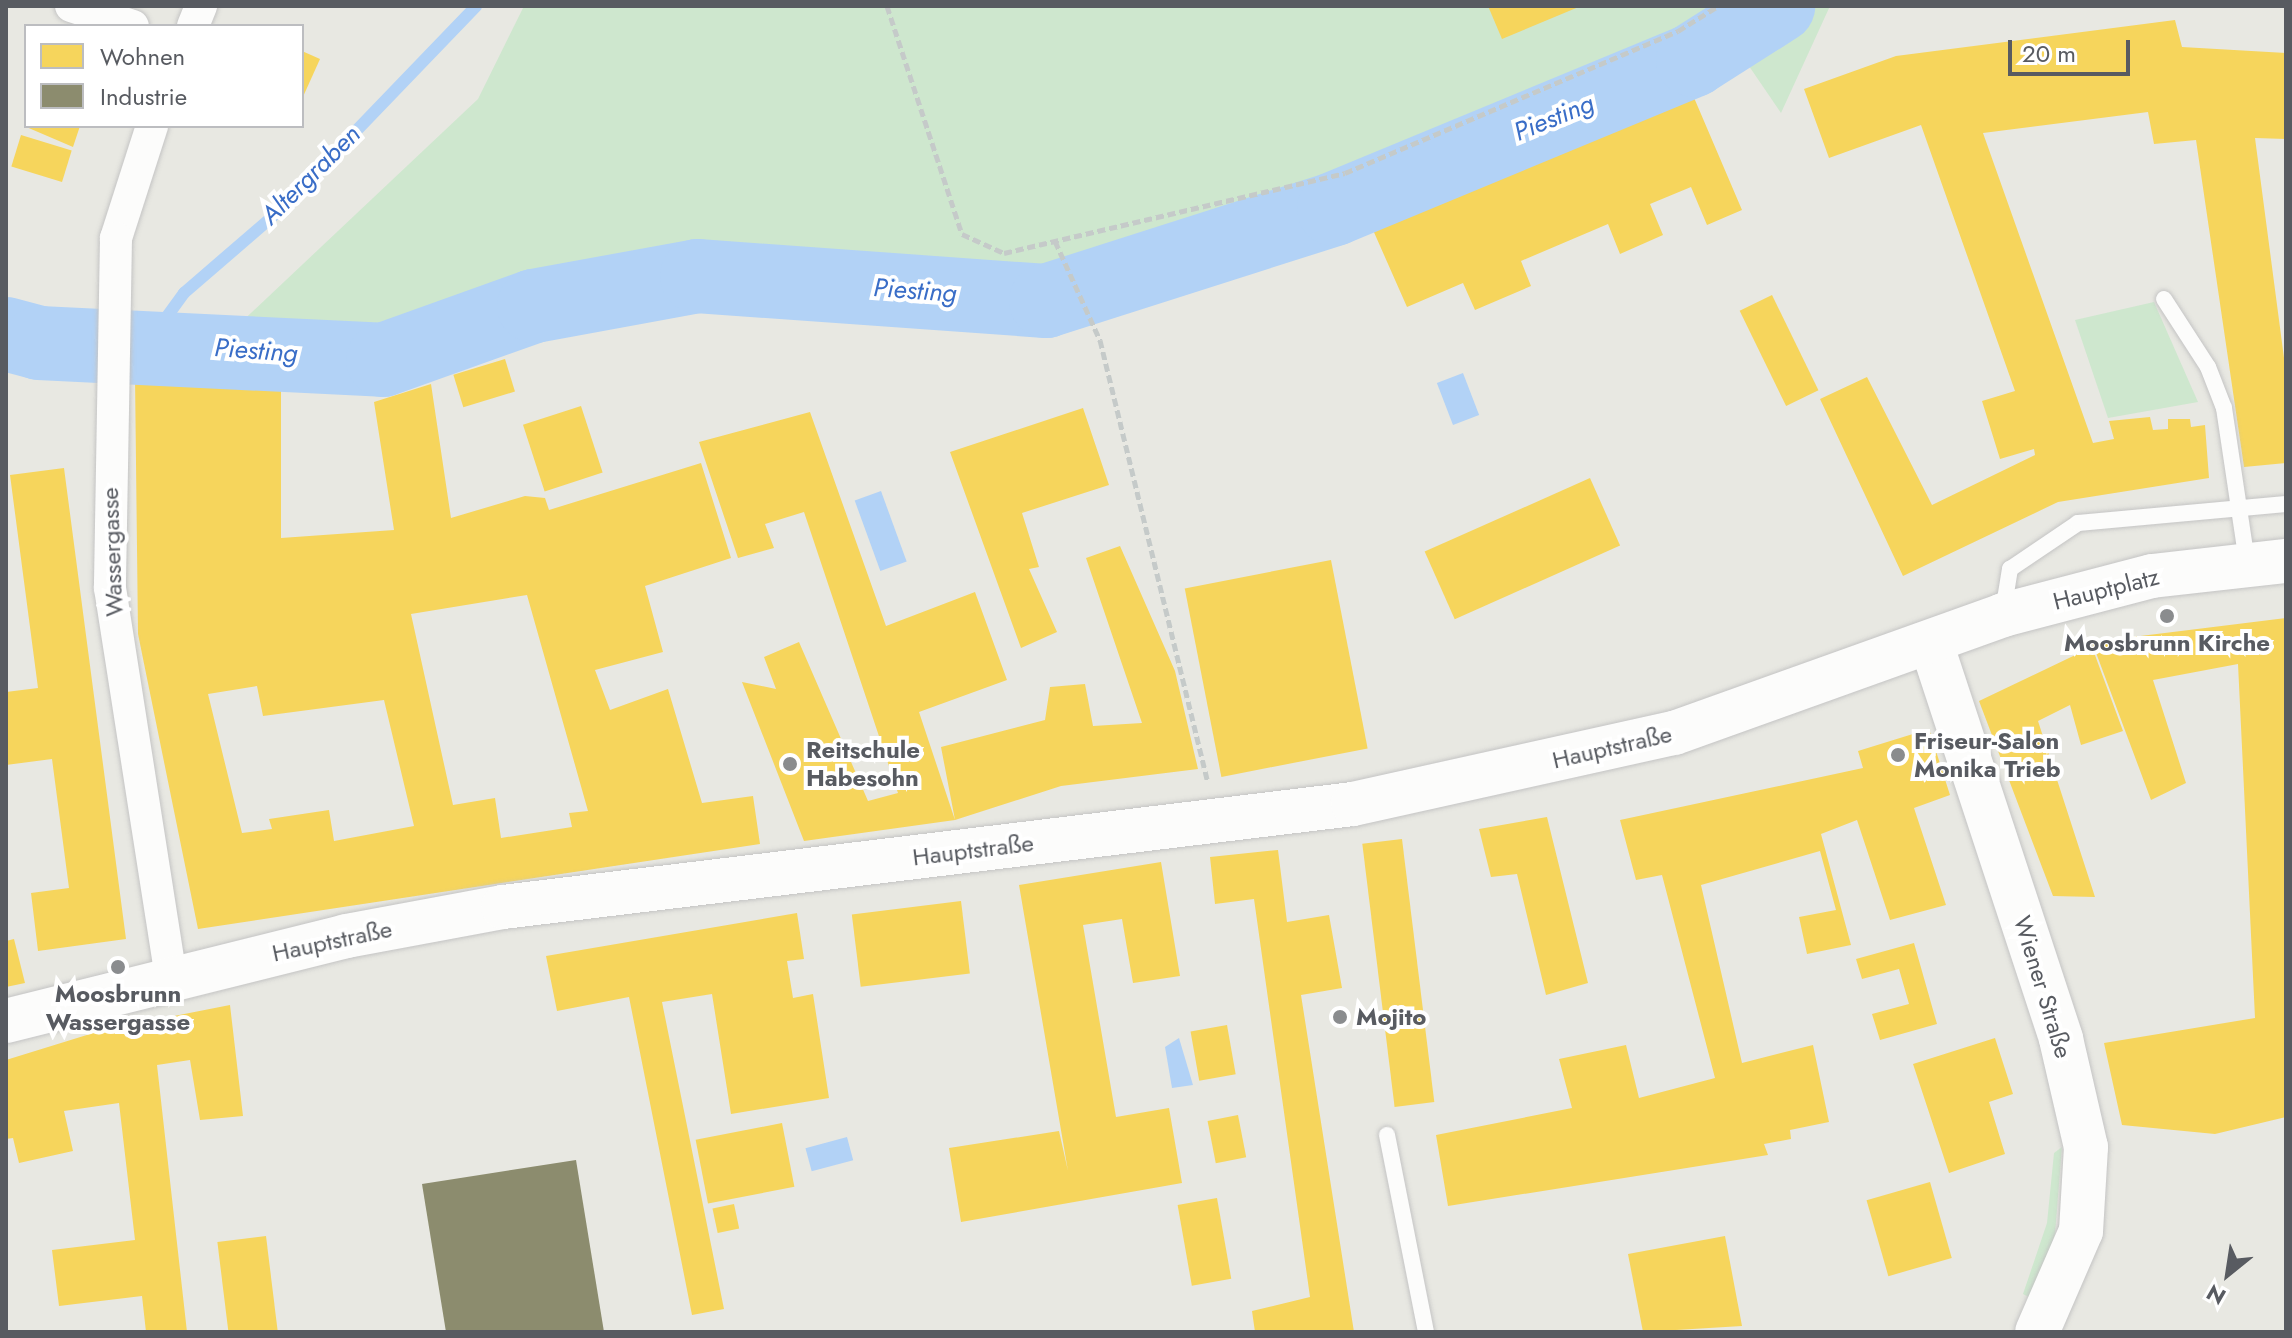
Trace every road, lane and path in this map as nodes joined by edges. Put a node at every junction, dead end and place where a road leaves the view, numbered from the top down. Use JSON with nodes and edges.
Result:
{"nodes":[{"id":1,"x":71,"y":6,"type":"edge"},
{"id":2,"x":887,"y":6,"type":"edge"},
{"id":3,"x":1718,"y":6,"type":"edge"},
{"id":4,"x":127,"y":24,"type":"edge"},
{"id":5,"x":151,"y":128,"type":"edge"},
{"id":6,"x":1055,"y":241,"type":"junction"},
{"id":7,"x":2164,"y":299,"type":"dead end"},
{"id":8,"x":2286,"y":504,"type":"edge"},
{"id":9,"x":2241,"y":508,"type":"junction"},
{"id":10,"x":2266,"y":562,"type":"edge"},
{"id":11,"x":2003,"y":615,"type":"junction"},
{"id":12,"x":1931,"y":643,"type":"junction"},
{"id":13,"x":1217,"y":820,"type":"junction"},
{"id":14,"x":171,"y":979,"type":"junction"},
{"id":15,"x":6,"y":1021,"type":"edge"},
{"id":16,"x":1387,"y":1135,"type":"dead end"},
{"id":17,"x":1426,"y":1332,"type":"edge"},
{"id":18,"x":2037,"y":1332,"type":"edge"}],
"edges":[{"from":1,"to":4,"type":"street"},
{"from":2,"to":6,"type":"path"},
{"from":3,"to":6,"type":"path"},
{"from":5,"to":14,"type":"street","name":"Wassergasse"},
{"from":6,"to":13,"type":"path"},
{"from":7,"to":9,"type":"lane"},
{"from":8,"to":9,"type":"lane"},
{"from":9,"to":10,"type":"lane"},
{"from":9,"to":11,"type":"lane"},
{"from":10,"to":11,"type":"main road","name":"Hauptplatz"},
{"from":11,"to":12,"type":"main road","name":"Hauptplatz"},
{"from":12,"to":13,"type":"main road","name":"Hauptstraße"},
{"from":12,"to":18,"type":"main road","name":"Wiener Straße"},
{"from":13,"to":14,"type":"main road","name":"Hauptstraße"},
{"from":14,"to":15,"type":"main road","name":"Hauptstraße"},
{"from":16,"to":17,"type":"lane"}]}
